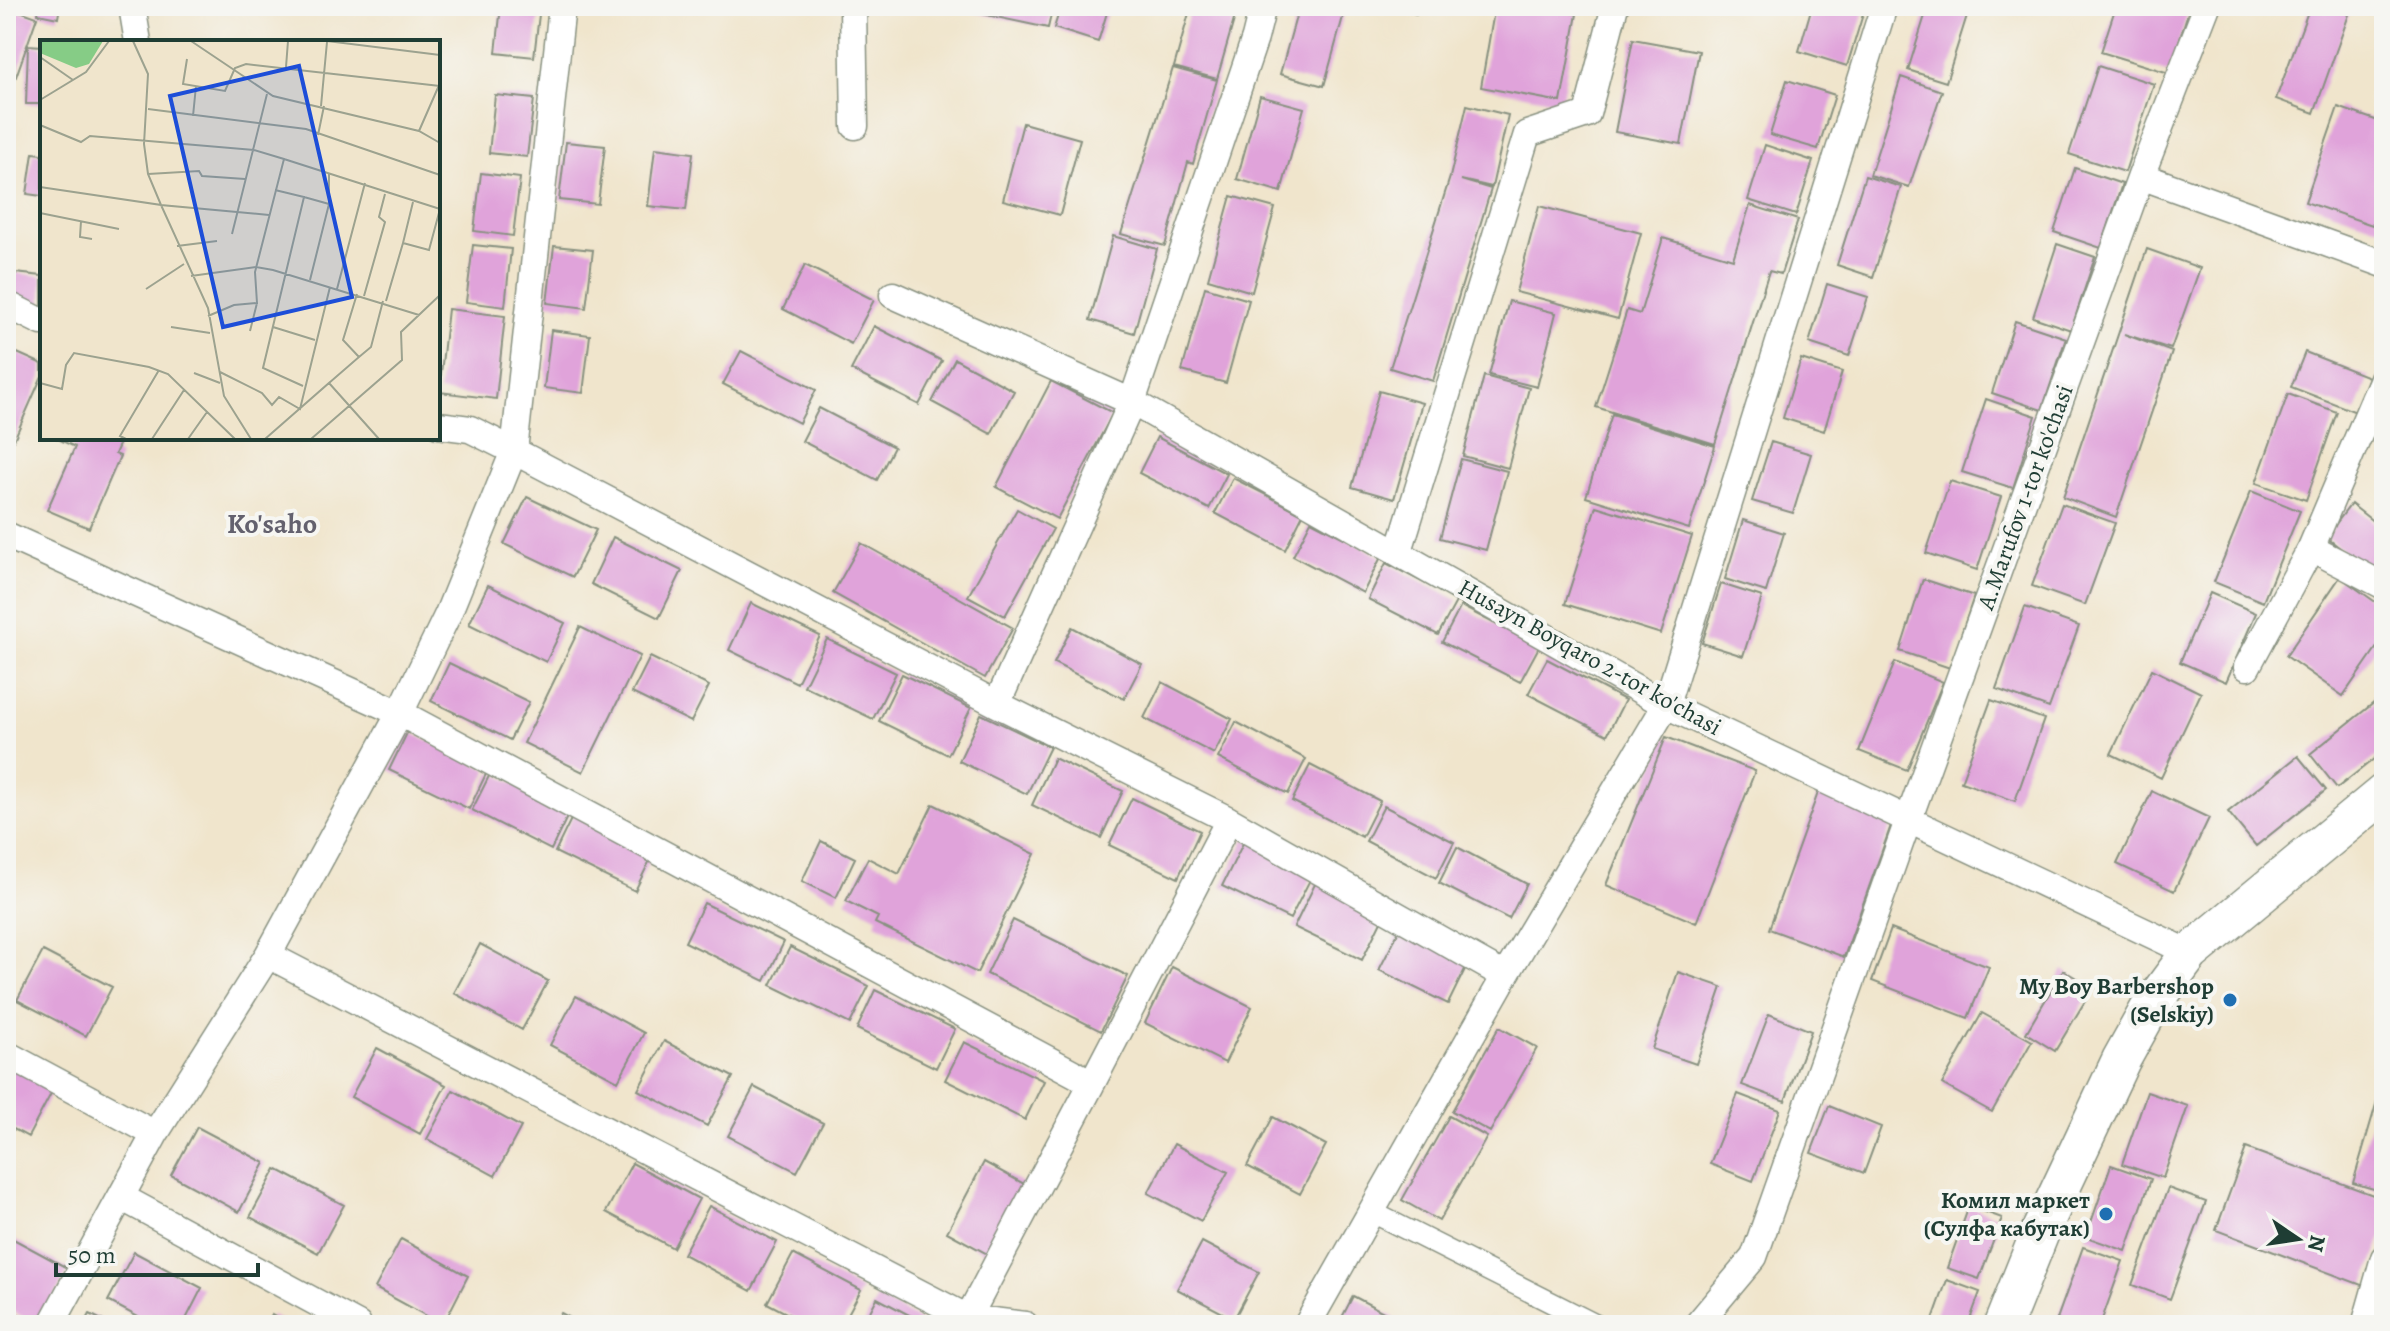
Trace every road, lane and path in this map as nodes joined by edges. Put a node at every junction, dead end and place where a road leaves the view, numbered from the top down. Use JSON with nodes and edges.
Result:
{"nodes":[{"id":1,"x":132,"y":6,"type":"edge"},
{"id":2,"x":562,"y":6,"type":"edge"},
{"id":3,"x":853,"y":6,"type":"edge"},
{"id":4,"x":1263,"y":6,"type":"edge"},
{"id":5,"x":1615,"y":6,"type":"edge"},
{"id":6,"x":1884,"y":6,"type":"edge"},
{"id":7,"x":2207,"y":6,"type":"edge"},
{"id":8,"x":138,"y":40,"type":"edge"},
{"id":9,"x":855,"y":126,"type":"dead end"},
{"id":10,"x":2141,"y":176,"type":"junction"},
{"id":11,"x":2384,"y":264,"type":"edge"},
{"id":12,"x":893,"y":295,"type":"dead end"},
{"id":13,"x":6,"y":304,"type":"edge"},
{"id":14,"x":40,"y":321,"type":"edge"},
{"id":15,"x":2384,"y":376,"type":"edge"},
{"id":16,"x":1132,"y":402,"type":"junction"},
{"id":17,"x":440,"y":425,"type":"edge"},
{"id":18,"x":514,"y":451,"type":"junction"},
{"id":19,"x":6,"y":535,"type":"edge"},
{"id":20,"x":2311,"y":548,"type":"junction"},
{"id":21,"x":1399,"y":551,"type":"junction"},
{"id":22,"x":2384,"y":586,"type":"edge"},
{"id":23,"x":2247,"y":667,"type":"dead end"},
{"id":24,"x":997,"y":704,"type":"junction"},
{"id":25,"x":1666,"y":705,"type":"junction"},
{"id":26,"x":400,"y":713,"type":"junction"},
{"id":27,"x":2384,"y":793,"type":"edge"},
{"id":28,"x":1909,"y":818,"type":"junction"},
{"id":29,"x":1229,"y":820,"type":"junction"},
{"id":30,"x":2190,"y":953,"type":"junction"},
{"id":31,"x":268,"y":955,"type":"junction"},
{"id":32,"x":1505,"y":976,"type":"junction"},
{"id":33,"x":6,"y":1054,"type":"edge"},
{"id":34,"x":1092,"y":1083,"type":"junction"},
{"id":35,"x":155,"y":1134,"type":"junction"},
{"id":36,"x":121,"y":1197,"type":"junction"},
{"id":37,"x":1370,"y":1211,"type":"junction"},
{"id":38,"x":2384,"y":1258,"type":"edge"},
{"id":39,"x":968,"y":1318,"type":"junction"},
{"id":40,"x":51,"y":1325,"type":"edge"},
{"id":41,"x":358,"y":1325,"type":"edge"},
{"id":42,"x":1025,"y":1325,"type":"edge"},
{"id":43,"x":1307,"y":1325,"type":"edge"},
{"id":44,"x":1596,"y":1325,"type":"edge"},
{"id":45,"x":1697,"y":1325,"type":"edge"},
{"id":46,"x":2003,"y":1325,"type":"edge"},
{"id":47,"x":2365,"y":1325,"type":"edge"}],
"edges":[{"from":1,"to":8,"type":"street"},
{"from":2,"to":18,"type":"street"},
{"from":3,"to":9,"type":"street"},
{"from":4,"to":16,"type":"street"},
{"from":5,"to":21,"type":"street"},
{"from":6,"to":25,"type":"street"},
{"from":7,"to":10,"type":"street","name":"A.Marufov 1-tor ko'chasi"},
{"from":10,"to":11,"type":"street"},
{"from":10,"to":28,"type":"street","name":"A.Marufov 1-tor ko'chasi"},
{"from":12,"to":16,"type":"street","name":"Husayn Boyqaro 2-tor ko'chasi"},
{"from":13,"to":14,"type":"street"},
{"from":15,"to":20,"type":"street"},
{"from":16,"to":21,"type":"street","name":"Husayn Boyqaro 2-tor ko'chasi"},
{"from":16,"to":24,"type":"street"},
{"from":17,"to":18,"type":"street"},
{"from":18,"to":24,"type":"street"},
{"from":18,"to":26,"type":"street"},
{"from":19,"to":26,"type":"street"},
{"from":20,"to":22,"type":"street"},
{"from":20,"to":23,"type":"street"},
{"from":21,"to":25,"type":"street","name":"Husayn Boyqaro 2-tor ko'chasi"},
{"from":24,"to":29,"type":"street"},
{"from":25,"to":28,"type":"street","name":"Husayn Boyqaro 2-tor ko'chasi"},
{"from":25,"to":32,"type":"street"},
{"from":26,"to":31,"type":"street"},
{"from":26,"to":34,"type":"street"},
{"from":27,"to":30,"type":"main road"},
{"from":28,"to":30,"type":"street","name":"Husayn Boyqaro 2-tor ko'chasi"},
{"from":28,"to":45,"type":"street","name":"A.Marufov 1-tor ko'chasi"},
{"from":29,"to":32,"type":"street"},
{"from":29,"to":34,"type":"street"},
{"from":30,"to":46,"type":"main road"},
{"from":31,"to":35,"type":"street"},
{"from":31,"to":39,"type":"street"},
{"from":32,"to":37,"type":"street"},
{"from":33,"to":35,"type":"street"},
{"from":34,"to":39,"type":"street"},
{"from":35,"to":36,"type":"street"},
{"from":36,"to":40,"type":"street"},
{"from":36,"to":41,"type":"street"},
{"from":37,"to":43,"type":"street"},
{"from":37,"to":44,"type":"street"},
{"from":38,"to":47,"type":"street"},
{"from":39,"to":42,"type":"street"}]}
